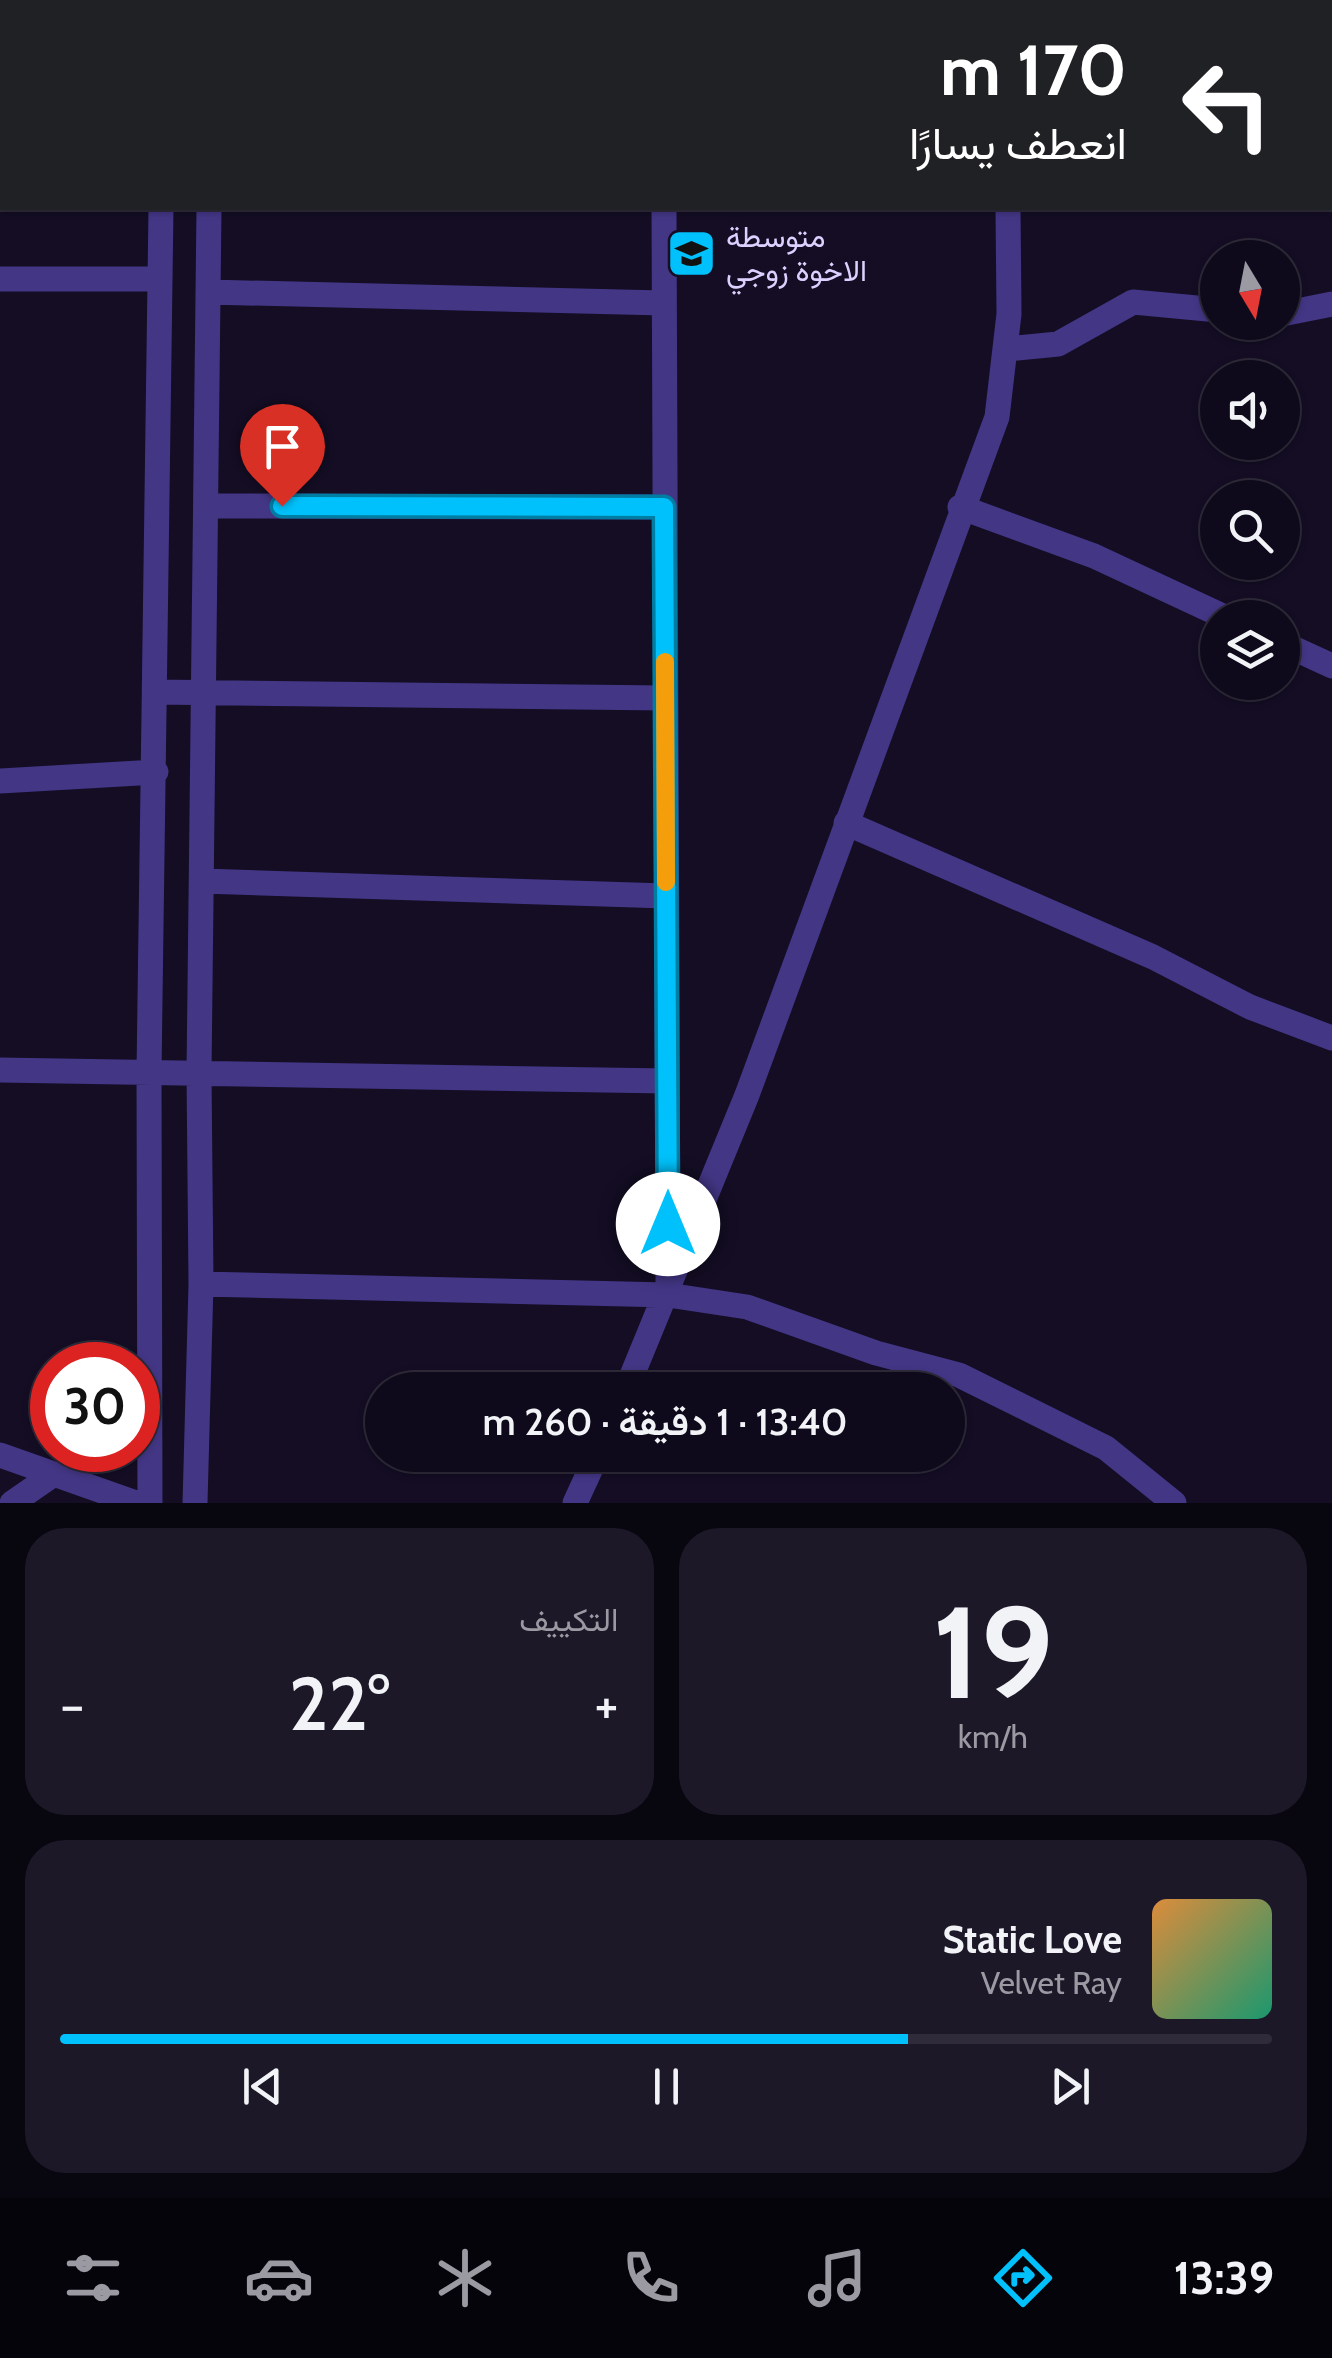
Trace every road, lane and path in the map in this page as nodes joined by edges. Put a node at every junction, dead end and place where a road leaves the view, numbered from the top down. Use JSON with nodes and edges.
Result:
{"nodes":[{"id":1,"x":161,"y":210,"type":"edge"},
{"id":2,"x":208,"y":210,"type":"edge"},
{"id":3,"x":664,"y":210,"type":"edge"},
{"id":4,"x":1008,"y":210,"type":"edge"},
{"id":5,"x":0,"y":279,"type":"edge"},
{"id":6,"x":160,"y":280,"type":"junction"},
{"id":7,"x":208,"y":292,"type":"junction"},
{"id":8,"x":663,"y":303,"type":"junction"},
{"id":9,"x":1332,"y":304,"type":"edge"},
{"id":10,"x":1200,"y":308,"type":"edge"},
{"id":11,"x":1300,"y":310,"type":"edge"},
{"id":12,"x":1007,"y":349,"type":"junction"},
{"id":13,"x":206,"y":506,"type":"junction"},
{"id":14,"x":664,"y":507,"type":"junction"},
{"id":15,"x":960,"y":507,"type":"junction"},
{"id":16,"x":1200,"y":605,"type":"edge"},
{"id":17,"x":1300,"y":651,"type":"edge"},
{"id":18,"x":1332,"y":666,"type":"edge"},
{"id":19,"x":155,"y":692,"type":"junction"},
{"id":20,"x":204,"y":694,"type":"junction"},
{"id":21,"x":665,"y":698,"type":"junction"},
{"id":22,"x":156,"y":772,"type":"junction"},
{"id":23,"x":0,"y":781,"type":"edge"},
{"id":24,"x":846,"y":823,"type":"junction"},
{"id":25,"x":202,"y":881,"type":"junction"},
{"id":26,"x":666,"y":896,"type":"junction"},
{"id":27,"x":1332,"y":1038,"type":"edge"},
{"id":28,"x":0,"y":1070,"type":"edge"},
{"id":29,"x":149,"y":1072,"type":"junction"},
{"id":30,"x":199,"y":1074,"type":"junction"},
{"id":31,"x":667,"y":1081,"type":"junction"},
{"id":32,"x":202,"y":1284,"type":"junction"},
{"id":33,"x":668,"y":1295,"type":"junction"},
{"id":34,"x":634,"y":1372,"type":"edge"},
{"id":35,"x":0,"y":1455,"type":"edge"},
{"id":36,"x":589,"y":1472,"type":"edge"},
{"id":37,"x":54,"y":1474,"type":"junction"},
{"id":38,"x":12,"y":1503,"type":"edge"},
{"id":39,"x":136,"y":1503,"type":"edge"},
{"id":40,"x":150,"y":1503,"type":"edge"},
{"id":41,"x":195,"y":1503,"type":"edge"},
{"id":42,"x":575,"y":1503,"type":"edge"},
{"id":43,"x":1174,"y":1503,"type":"edge"}],
"edges":[{"from":1,"to":6,"type":"street"},
{"from":2,"to":7,"type":"street"},
{"from":3,"to":8,"type":"street"},
{"from":4,"to":12,"type":"street"},
{"from":5,"to":6,"type":"street"},
{"from":6,"to":19,"type":"street"},
{"from":7,"to":8,"type":"street"},
{"from":7,"to":13,"type":"street"},
{"from":8,"to":14,"type":"street"},
{"from":9,"to":11,"type":"street"},
{"from":10,"to":12,"type":"street"},
{"from":12,"to":15,"type":"street"},
{"from":13,"to":14,"type":"street"},
{"from":13,"to":20,"type":"street"},
{"from":14,"to":21,"type":"street"},
{"from":15,"to":16,"type":"street"},
{"from":15,"to":24,"type":"street"},
{"from":17,"to":18,"type":"street"},
{"from":19,"to":20,"type":"street"},
{"from":19,"to":22,"type":"street"},
{"from":20,"to":21,"type":"street"},
{"from":20,"to":25,"type":"street"},
{"from":21,"to":26,"type":"street"},
{"from":22,"to":23,"type":"street"},
{"from":22,"to":29,"type":"street"},
{"from":24,"to":27,"type":"street"},
{"from":24,"to":33,"type":"street"},
{"from":25,"to":26,"type":"street"},
{"from":25,"to":30,"type":"street"},
{"from":26,"to":31,"type":"street"},
{"from":28,"to":29,"type":"street"},
{"from":29,"to":30,"type":"street"},
{"from":29,"to":40,"type":"street"},
{"from":30,"to":31,"type":"street"},
{"from":30,"to":32,"type":"street"},
{"from":31,"to":33,"type":"street"},
{"from":32,"to":33,"type":"street"},
{"from":32,"to":41,"type":"street"},
{"from":33,"to":34,"type":"street"},
{"from":33,"to":43,"type":"street"},
{"from":35,"to":37,"type":"street"},
{"from":36,"to":42,"type":"street"},
{"from":37,"to":38,"type":"street"},
{"from":37,"to":39,"type":"street"}]}
